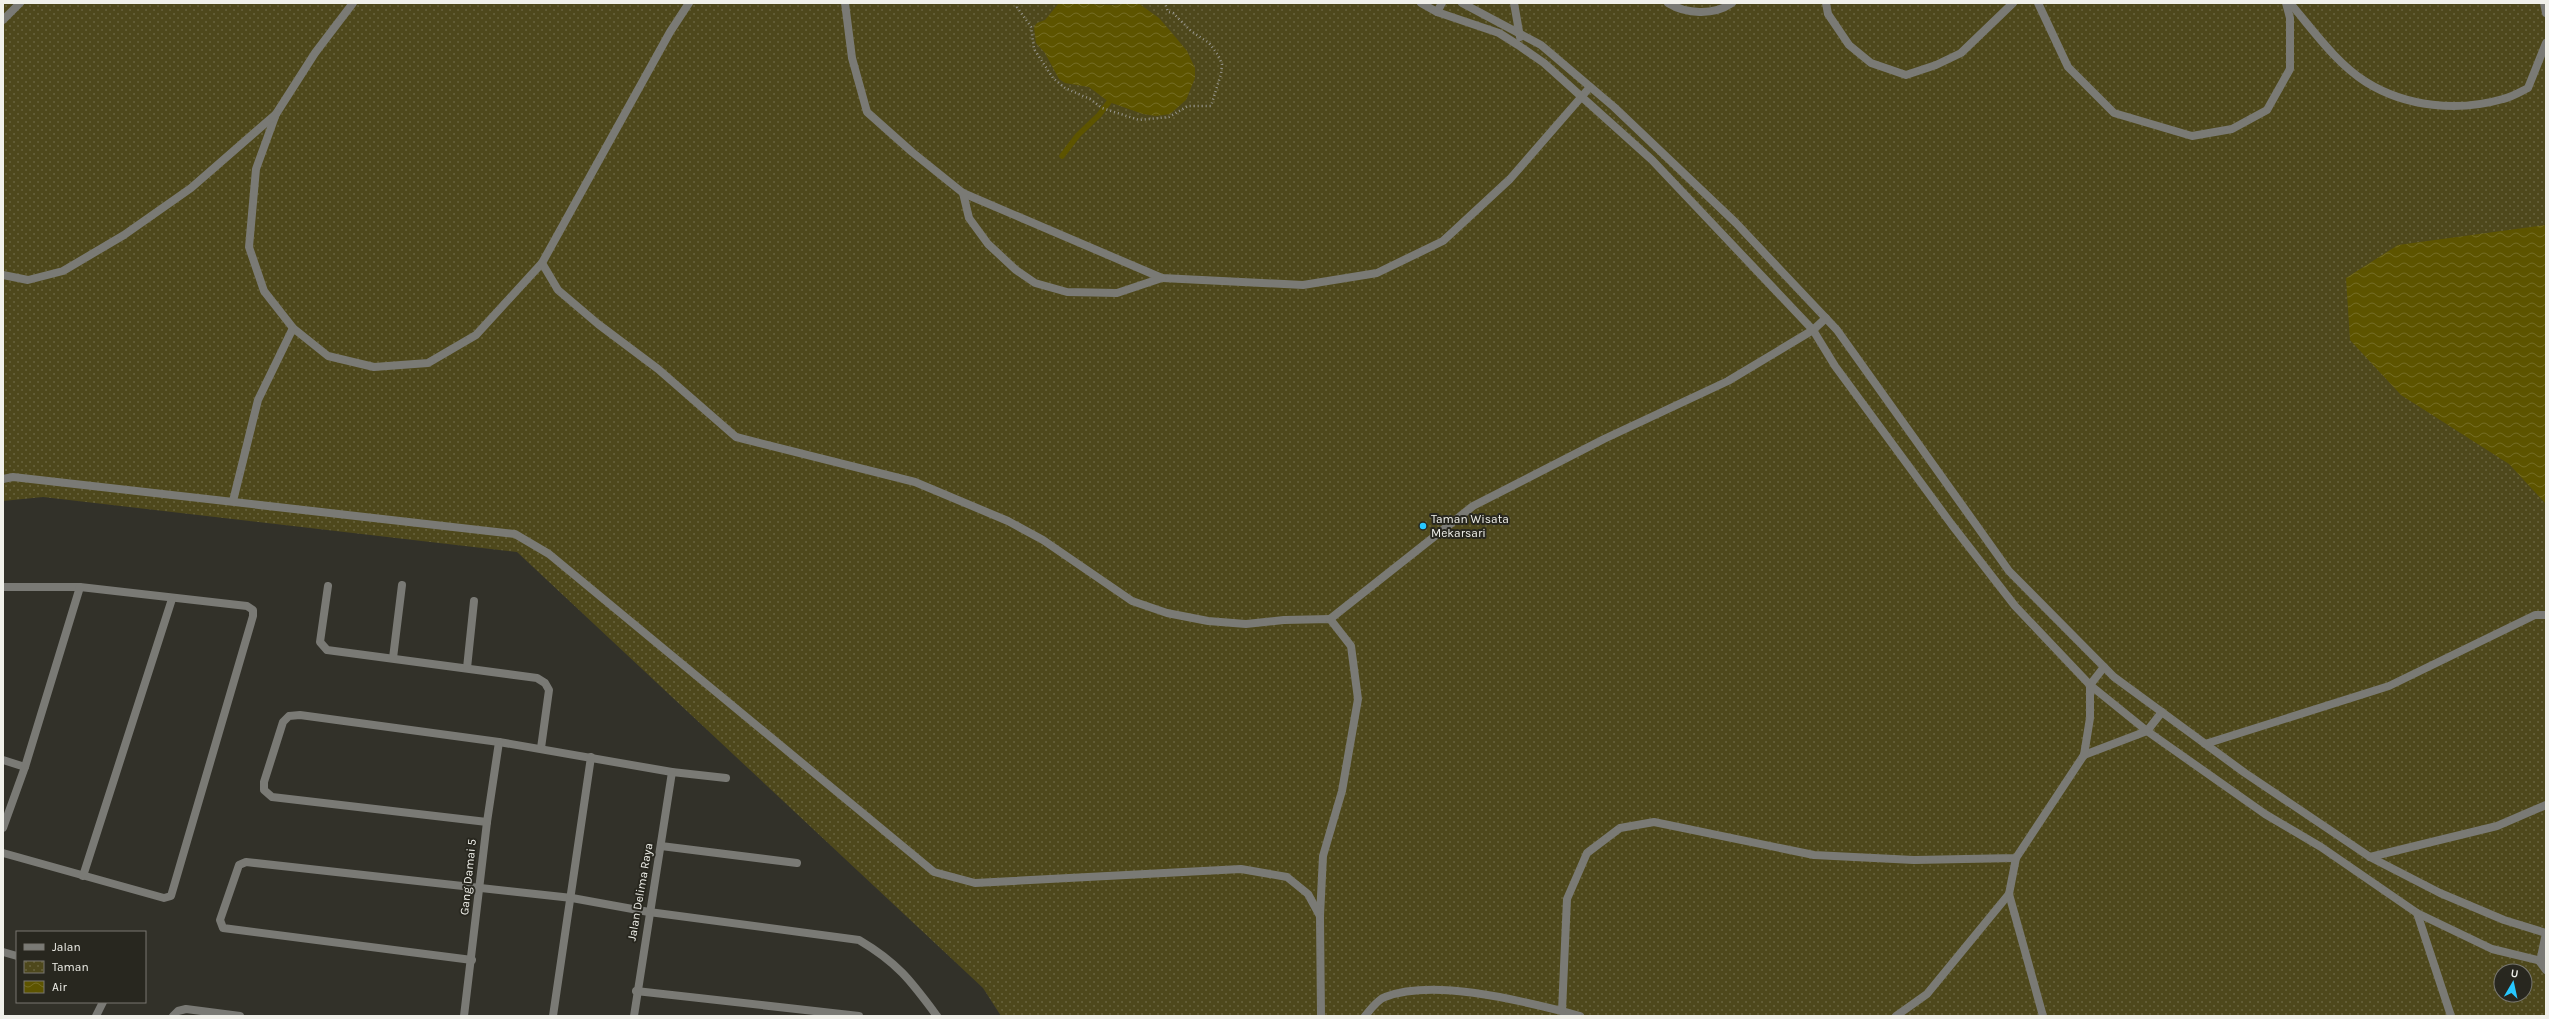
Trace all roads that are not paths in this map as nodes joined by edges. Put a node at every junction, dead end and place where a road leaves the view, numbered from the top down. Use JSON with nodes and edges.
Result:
{"nodes":[{"id":1,"x":20,"y":3,"type":"edge"},
{"id":2,"x":353,"y":3,"type":"edge"},
{"id":3,"x":689,"y":3,"type":"edge"},
{"id":4,"x":845,"y":3,"type":"edge"},
{"id":5,"x":1421,"y":3,"type":"edge"},
{"id":6,"x":1442,"y":3,"type":"edge"},
{"id":7,"x":1462,"y":3,"type":"edge"},
{"id":8,"x":1514,"y":3,"type":"edge"},
{"id":9,"x":1668,"y":3,"type":"edge"},
{"id":10,"x":1732,"y":3,"type":"edge"},
{"id":11,"x":1826,"y":3,"type":"edge"},
{"id":12,"x":2013,"y":3,"type":"edge"},
{"id":13,"x":2038,"y":3,"type":"edge"},
{"id":14,"x":2286,"y":3,"type":"edge"},
{"id":15,"x":2290,"y":3,"type":"edge"},
{"id":16,"x":2544,"y":3,"type":"edge"},
{"id":17,"x":1437,"y":12,"type":"junction"},
{"id":18,"x":2546,"y":13,"type":"edge"},
{"id":19,"x":3,"y":20,"type":"edge"},
{"id":20,"x":1522,"y":34,"type":"junction"},
{"id":21,"x":2546,"y":43,"type":"edge"},
{"id":22,"x":1518,"y":45,"type":"junction"},
{"id":23,"x":1590,"y":87,"type":"junction"},
{"id":24,"x":1583,"y":97,"type":"junction"},
{"id":25,"x":276,"y":114,"type":"junction"},
{"id":26,"x":963,"y":193,"type":"junction"},
{"id":27,"x":542,"y":263,"type":"junction"},
{"id":28,"x":3,"y":275,"type":"edge"},
{"id":29,"x":1162,"y":278,"type":"junction"},
{"id":30,"x":1826,"y":318,"type":"junction"},
{"id":31,"x":293,"y":328,"type":"junction"},
{"id":32,"x":1813,"y":330,"type":"junction"},
{"id":33,"x":3,"y":479,"type":"edge"},
{"id":34,"x":233,"y":501,"type":"junction"},
{"id":35,"x":402,"y":585,"type":"dead end"},
{"id":36,"x":328,"y":586,"type":"dead end"},
{"id":37,"x":3,"y":587,"type":"edge"},
{"id":38,"x":80,"y":587,"type":"junction"},
{"id":39,"x":172,"y":599,"type":"junction"},
{"id":40,"x":474,"y":601,"type":"dead end"},
{"id":41,"x":2546,"y":615,"type":"edge"},
{"id":42,"x":1330,"y":619,"type":"junction"},
{"id":43,"x":393,"y":658,"type":"junction"},
{"id":44,"x":2104,"y":667,"type":"junction"},
{"id":45,"x":467,"y":668,"type":"junction"},
{"id":46,"x":2090,"y":685,"type":"junction"},
{"id":47,"x":2162,"y":712,"type":"junction"},
{"id":48,"x":2147,"y":731,"type":"junction"},
{"id":49,"x":499,"y":742,"type":"junction"},
{"id":50,"x":2205,"y":744,"type":"junction"},
{"id":51,"x":541,"y":748,"type":"junction"},
{"id":52,"x":2084,"y":755,"type":"junction"},
{"id":53,"x":591,"y":757,"type":"junction"},
{"id":54,"x":3,"y":760,"type":"edge"},
{"id":55,"x":25,"y":767,"type":"junction"},
{"id":56,"x":672,"y":772,"type":"junction"},
{"id":57,"x":726,"y":778,"type":"dead end"},
{"id":58,"x":2546,"y":805,"type":"edge"},
{"id":59,"x":486,"y":822,"type":"junction"},
{"id":60,"x":3,"y":828,"type":"edge"},
{"id":61,"x":661,"y":846,"type":"junction"},
{"id":62,"x":3,"y":853,"type":"edge"},
{"id":63,"x":2370,"y":857,"type":"junction"},
{"id":64,"x":2016,"y":858,"type":"junction"},
{"id":65,"x":797,"y":863,"type":"dead end"},
{"id":66,"x":83,"y":876,"type":"junction"},
{"id":67,"x":479,"y":889,"type":"junction"},
{"id":68,"x":2009,"y":894,"type":"junction"},
{"id":69,"x":572,"y":898,"type":"junction"},
{"id":70,"x":648,"y":912,"type":"junction"},
{"id":71,"x":2417,"y":913,"type":"junction"},
{"id":72,"x":1320,"y":916,"type":"junction"},
{"id":73,"x":2546,"y":933,"type":"edge"},
{"id":74,"x":3,"y":952,"type":"edge"},
{"id":75,"x":16,"y":956,"type":"edge"},
{"id":76,"x":472,"y":960,"type":"junction"},
{"id":77,"x":2543,"y":962,"type":"edge"},
{"id":78,"x":2546,"y":970,"type":"edge"},
{"id":79,"x":636,"y":991,"type":"junction"},
{"id":80,"x":103,"y":1003,"type":"edge"},
{"id":81,"x":1562,"y":1011,"type":"junction"},
{"id":82,"x":96,"y":1016,"type":"edge"},
{"id":83,"x":173,"y":1016,"type":"edge"},
{"id":84,"x":240,"y":1016,"type":"edge"},
{"id":85,"x":464,"y":1016,"type":"edge"},
{"id":86,"x":553,"y":1016,"type":"edge"},
{"id":87,"x":634,"y":1016,"type":"edge"},
{"id":88,"x":859,"y":1016,"type":"edge"},
{"id":89,"x":938,"y":1016,"type":"edge"},
{"id":90,"x":1321,"y":1016,"type":"edge"},
{"id":91,"x":1365,"y":1016,"type":"edge"},
{"id":92,"x":1580,"y":1016,"type":"edge"},
{"id":93,"x":1896,"y":1016,"type":"edge"},
{"id":94,"x":2043,"y":1016,"type":"edge"},
{"id":95,"x":2451,"y":1016,"type":"edge"}],
"edges":[{"from":1,"to":19,"type":"street"},
{"from":2,"to":25,"type":"street"},
{"from":3,"to":27,"type":"street"},
{"from":4,"to":26,"type":"street"},
{"from":5,"to":17,"type":"street"},
{"from":6,"to":17,"type":"street"},
{"from":7,"to":20,"type":"street"},
{"from":8,"to":20,"type":"street"},
{"from":9,"to":10,"type":"street"},
{"from":11,"to":12,"type":"street"},
{"from":13,"to":14,"type":"street"},
{"from":15,"to":21,"type":"street"},
{"from":16,"to":18,"type":"street"},
{"from":17,"to":22,"type":"street"},
{"from":20,"to":22,"type":"street"},
{"from":20,"to":23,"type":"street"},
{"from":22,"to":24,"type":"street"},
{"from":23,"to":24,"type":"street"},
{"from":23,"to":30,"type":"street"},
{"from":24,"to":29,"type":"street"},
{"from":24,"to":32,"type":"street"},
{"from":25,"to":28,"type":"street"},
{"from":25,"to":31,"type":"street"},
{"from":26,"to":29,"type":"street"},
{"from":26,"to":29,"type":"street"},
{"from":27,"to":31,"type":"street"},
{"from":27,"to":42,"type":"street"},
{"from":30,"to":32,"type":"street"},
{"from":30,"to":44,"type":"street"},
{"from":31,"to":34,"type":"street"},
{"from":32,"to":42,"type":"street"},
{"from":32,"to":46,"type":"street"},
{"from":33,"to":34,"type":"street"},
{"from":34,"to":72,"type":"street"},
{"from":35,"to":43,"type":"street"},
{"from":36,"to":43,"type":"street"},
{"from":37,"to":38,"type":"street"},
{"from":38,"to":39,"type":"street"},
{"from":38,"to":55,"type":"street"},
{"from":39,"to":66,"type":"street"},
{"from":39,"to":66,"type":"street"},
{"from":40,"to":45,"type":"street"},
{"from":41,"to":50,"type":"street"},
{"from":42,"to":72,"type":"street"},
{"from":43,"to":45,"type":"street"},
{"from":44,"to":46,"type":"street"},
{"from":44,"to":47,"type":"street"},
{"from":45,"to":51,"type":"street"},
{"from":46,"to":48,"type":"street"},
{"from":46,"to":52,"type":"street"},
{"from":47,"to":48,"type":"street"},
{"from":47,"to":50,"type":"street"},
{"from":48,"to":52,"type":"street"},
{"from":48,"to":71,"type":"street"},
{"from":49,"to":51,"type":"street"},
{"from":49,"to":59,"type":"street","name":"Gang Damai 5"},
{"from":49,"to":59,"type":"street"},
{"from":50,"to":63,"type":"street"},
{"from":51,"to":53,"type":"street"},
{"from":52,"to":64,"type":"street"},
{"from":53,"to":56,"type":"street"},
{"from":53,"to":69,"type":"street"},
{"from":54,"to":55,"type":"street"},
{"from":55,"to":60,"type":"street"},
{"from":56,"to":57,"type":"street"},
{"from":56,"to":61,"type":"street","name":"Jalan Delima Raya"},
{"from":58,"to":63,"type":"street"},
{"from":59,"to":67,"type":"street","name":"Gang Damai 5"},
{"from":61,"to":65,"type":"street"},
{"from":61,"to":70,"type":"street","name":"Jalan Delima Raya"},
{"from":62,"to":66,"type":"street"},
{"from":63,"to":73,"type":"street"},
{"from":64,"to":68,"type":"street"},
{"from":64,"to":81,"type":"street"},
{"from":67,"to":69,"type":"street"},
{"from":67,"to":76,"type":"street","name":"Gang Damai 5"},
{"from":67,"to":76,"type":"street"},
{"from":68,"to":93,"type":"street"},
{"from":68,"to":94,"type":"street"},
{"from":69,"to":70,"type":"street"},
{"from":69,"to":86,"type":"street"},
{"from":70,"to":79,"type":"street","name":"Jalan Delima Raya"},
{"from":70,"to":89,"type":"street"},
{"from":71,"to":77,"type":"street"},
{"from":71,"to":95,"type":"street"},
{"from":72,"to":90,"type":"street"},
{"from":73,"to":77,"type":"street"},
{"from":74,"to":75,"type":"street"},
{"from":76,"to":85,"type":"street","name":"Gang Damai 5"},
{"from":77,"to":78,"type":"street"},
{"from":79,"to":87,"type":"street","name":"Jalan Delima Raya"},
{"from":79,"to":88,"type":"street"},
{"from":80,"to":82,"type":"street"},
{"from":81,"to":91,"type":"street"},
{"from":81,"to":92,"type":"street"},
{"from":83,"to":84,"type":"street"}]}
